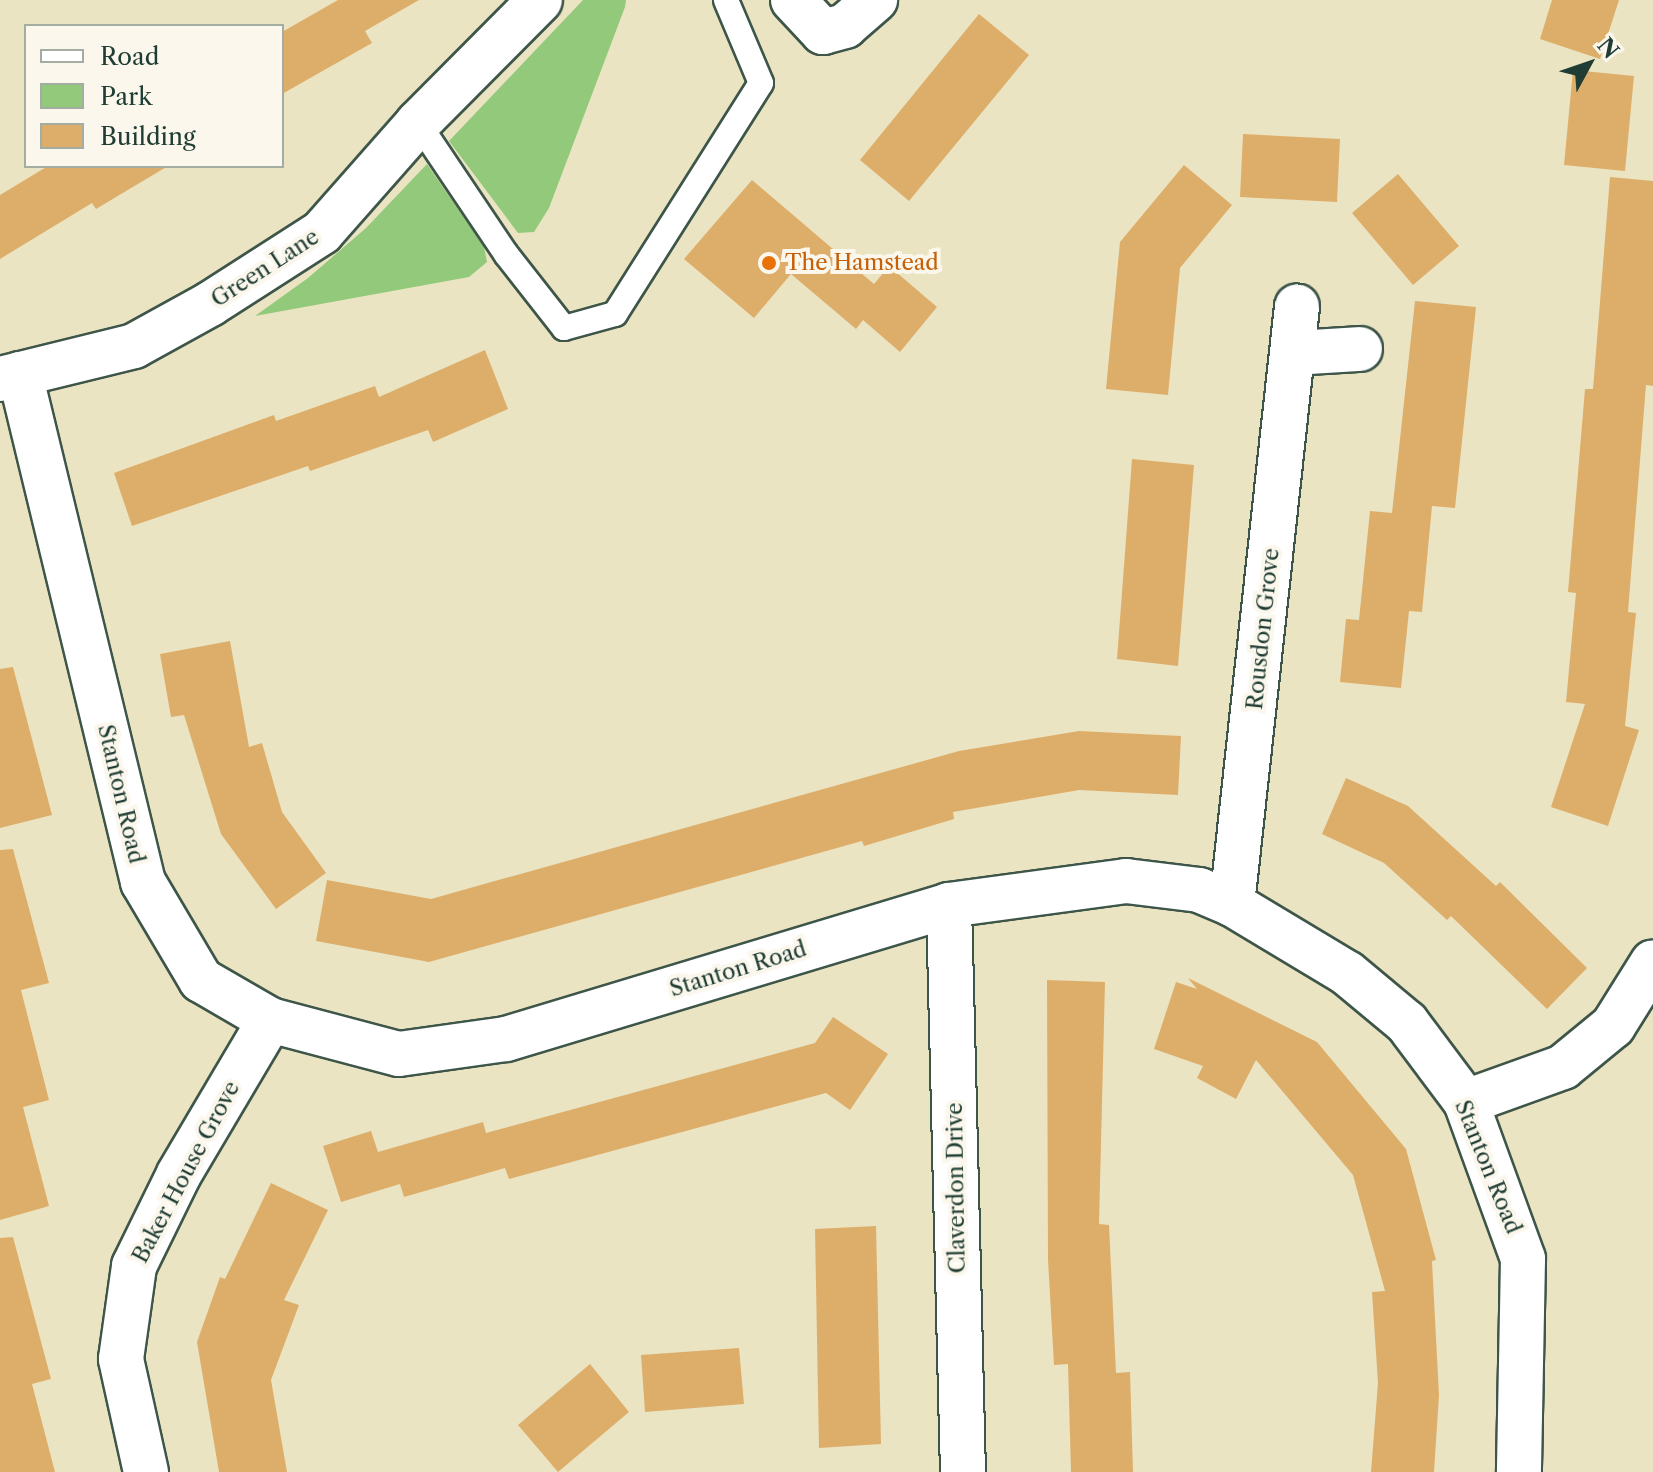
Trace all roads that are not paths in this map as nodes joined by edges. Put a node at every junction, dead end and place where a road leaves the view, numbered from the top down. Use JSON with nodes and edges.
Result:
{"nodes":[{"id":1,"x":540,"y":0,"type":"edge"},
{"id":2,"x":726,"y":0,"type":"edge"},
{"id":3,"x":793,"y":0,"type":"edge"},
{"id":4,"x":875,"y":0,"type":"edge"},
{"id":5,"x":418,"y":123,"type":"junction"},
{"id":6,"x":1297,"y":307,"type":"dead end"},
{"id":7,"x":1360,"y":349,"type":"dead end"},
{"id":8,"x":1294,"y":353,"type":"junction"},
{"id":9,"x":10,"y":376,"type":"edge"},
{"id":10,"x":1232,"y":904,"type":"junction"},
{"id":11,"x":949,"y":905,"type":"junction"},
{"id":12,"x":1653,"y":962,"type":"edge"},
{"id":13,"x":270,"y":1020,"type":"junction"},
{"id":14,"x":1466,"y":1102,"type":"junction"},
{"id":15,"x":146,"y":1472,"type":"edge"},
{"id":16,"x":963,"y":1472,"type":"edge"},
{"id":17,"x":1519,"y":1472,"type":"edge"}],
"edges":[{"from":1,"to":5,"type":"street","name":"Green Lane"},
{"from":2,"to":5,"type":"lane"},
{"from":3,"to":4,"type":"street"},
{"from":5,"to":9,"type":"street","name":"Green Lane"},
{"from":6,"to":8,"type":"street","name":"Rousdon Grove"},
{"from":7,"to":8,"type":"street"},
{"from":8,"to":10,"type":"street","name":"Rousdon Grove"},
{"from":9,"to":13,"type":"street","name":"Stanton Road"},
{"from":10,"to":11,"type":"street","name":"Stanton Road"},
{"from":10,"to":14,"type":"street","name":"Stanton Road"},
{"from":11,"to":13,"type":"street","name":"Stanton Road"},
{"from":11,"to":16,"type":"street","name":"Claverdon Drive"},
{"from":12,"to":14,"type":"street"},
{"from":13,"to":15,"type":"street","name":"Baker House Grove"},
{"from":14,"to":17,"type":"street","name":"Stanton Road"}]}
